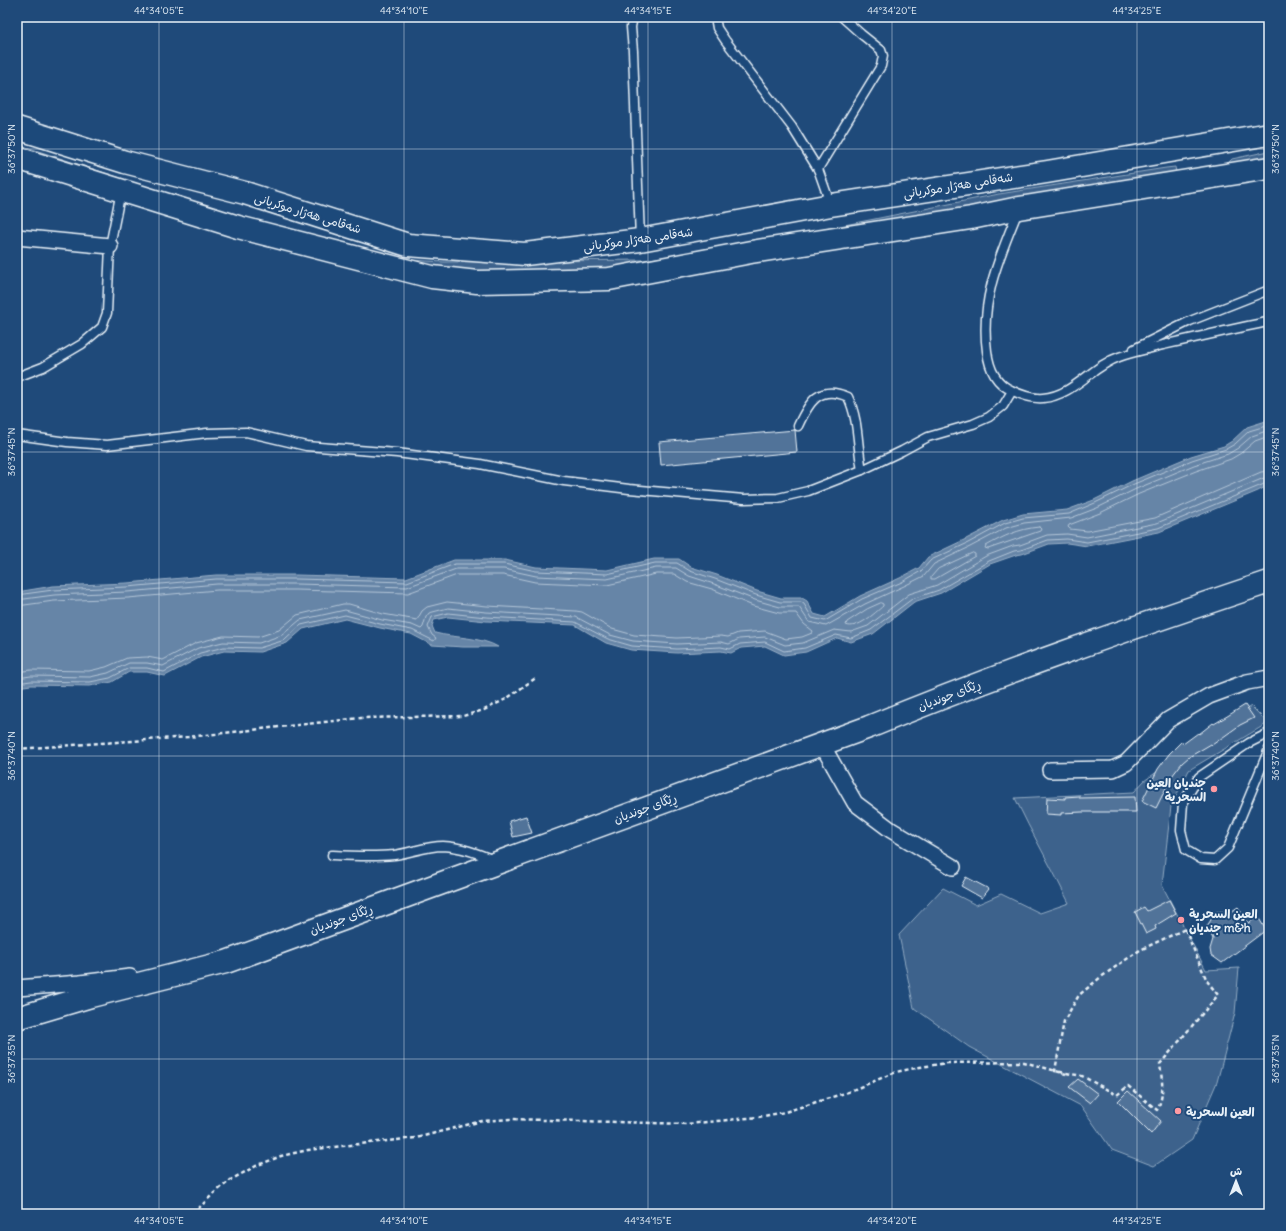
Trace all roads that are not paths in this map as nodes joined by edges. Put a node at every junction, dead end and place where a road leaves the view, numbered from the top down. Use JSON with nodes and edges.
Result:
{"nodes":[{"id":1,"x":633,"y":17,"type":"edge"},
{"id":2,"x":715,"y":17,"type":"edge"},
{"id":3,"x":842,"y":17,"type":"edge"},
{"id":4,"x":17,"y":128,"type":"edge"},
{"id":5,"x":1269,"y":134,"type":"edge"},
{"id":6,"x":1192,"y":146,"type":"junction"},
{"id":7,"x":17,"y":158,"type":"edge"},
{"id":8,"x":1269,"y":168,"type":"edge"},
{"id":9,"x":818,"y":169,"type":"junction"},
{"id":10,"x":1212,"y":178,"type":"junction"},
{"id":11,"x":121,"y":190,"type":"junction"},
{"id":12,"x":831,"y":205,"type":"junction"},
{"id":13,"x":1019,"y":208,"type":"junction"},
{"id":14,"x":17,"y":237,"type":"edge"},
{"id":15,"x":640,"y":240,"type":"junction"},
{"id":16,"x":110,"y":246,"type":"junction"},
{"id":17,"x":1269,"y":290,"type":"edge"},
{"id":18,"x":1267,"y":322,"type":"dead end"},
{"id":19,"x":1119,"y":357,"type":"junction"},
{"id":20,"x":17,"y":377,"type":"edge"},
{"id":21,"x":1012,"y":391,"type":"junction"},
{"id":22,"x":798,"y":426,"type":"dead end"},
{"id":23,"x":17,"y":435,"type":"edge"},
{"id":24,"x":862,"y":470,"type":"junction"},
{"id":25,"x":1269,"y":582,"type":"edge"},
{"id":26,"x":1269,"y":678,"type":"edge"},
{"id":27,"x":1269,"y":733,"type":"edge"},
{"id":28,"x":821,"y":743,"type":"junction"},
{"id":29,"x":1269,"y":749,"type":"edge"},
{"id":30,"x":1050,"y":770,"type":"dead end"},
{"id":31,"x":332,"y":855,"type":"dead end"},
{"id":32,"x":498,"y":861,"type":"junction"},
{"id":33,"x":953,"y":867,"type":"dead end"},
{"id":34,"x":226,"y":962,"type":"junction"},
{"id":35,"x":17,"y":988,"type":"edge"},
{"id":36,"x":17,"y":1018,"type":"edge"}],
"edges":[{"from":1,"to":15,"type":"lane"},
{"from":2,"to":9,"type":"lane"},
{"from":3,"to":9,"type":"lane"},
{"from":4,"to":15,"type":"main road","name":"شەقامی ھەژار موکریانی"},
{"from":5,"to":6,"type":"main road","name":"شەقامی ھەژار موکریانی"},
{"from":6,"to":10,"type":"main road"},
{"from":6,"to":12,"type":"main road","name":"شەقامی ھەژار موکریانی"},
{"from":7,"to":11,"type":"main road"},
{"from":8,"to":10,"type":"main road"},
{"from":9,"to":12,"type":"lane"},
{"from":10,"to":13,"type":"main road"},
{"from":11,"to":13,"type":"main road"},
{"from":11,"to":16,"type":"lane"},
{"from":12,"to":15,"type":"main road","name":"شەقامی ھەژار موکریانی"},
{"from":13,"to":21,"type":"lane"},
{"from":14,"to":16,"type":"street"},
{"from":16,"to":20,"type":"lane"},
{"from":17,"to":19,"type":"lane"},
{"from":18,"to":19,"type":"lane"},
{"from":19,"to":21,"type":"lane"},
{"from":21,"to":24,"type":"lane"},
{"from":22,"to":24,"type":"lane"},
{"from":23,"to":24,"type":"lane"},
{"from":25,"to":28,"type":"main road","name":"ڕێگای جوندیان"},
{"from":26,"to":30,"type":"street"},
{"from":27,"to":29,"type":"lane"},
{"from":28,"to":32,"type":"main road","name":"ڕێگای جوندیان"},
{"from":28,"to":33,"type":"street"},
{"from":31,"to":32,"type":"lane"},
{"from":32,"to":34,"type":"main road","name":"ڕێگای جوندیان"},
{"from":34,"to":35,"type":"street"},
{"from":34,"to":36,"type":"main road","name":"ڕێگای جوندیان"}]}
